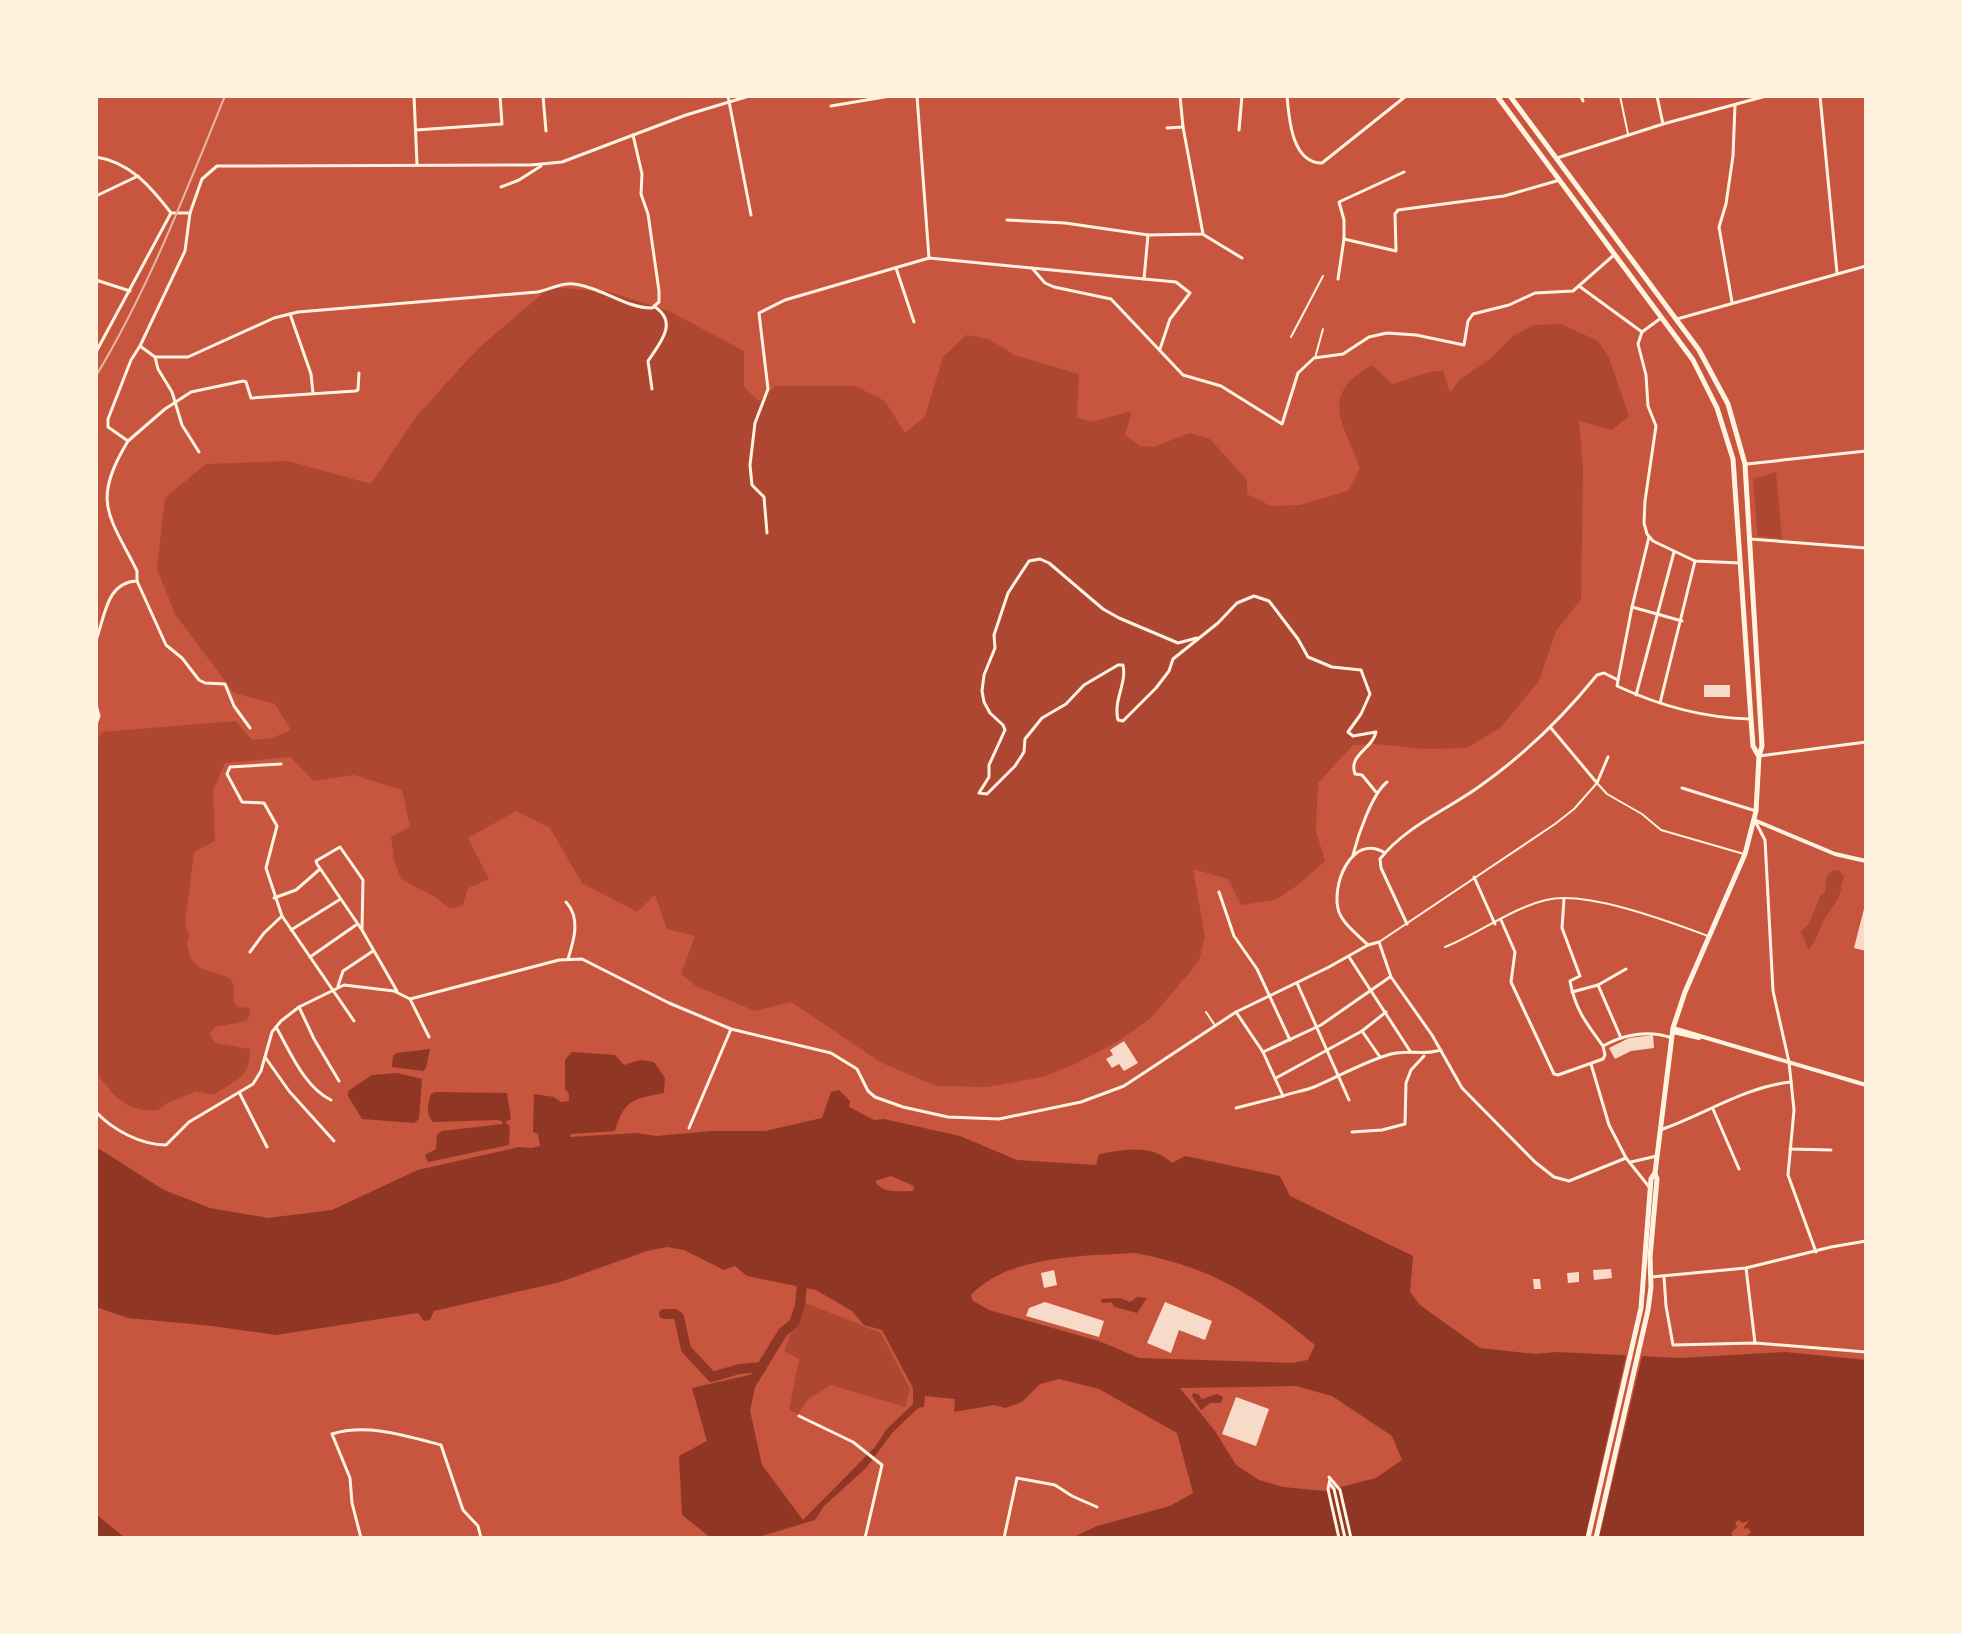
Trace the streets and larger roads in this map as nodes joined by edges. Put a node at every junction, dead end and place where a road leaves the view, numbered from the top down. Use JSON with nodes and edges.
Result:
{"nodes":[{"id":1,"x":414,"y":96,"type":"edge"},
{"id":2,"x":500,"y":96,"type":"edge"},
{"id":3,"x":543,"y":96,"type":"edge"},
{"id":4,"x":728,"y":96,"type":"edge"},
{"id":5,"x":749,"y":96,"type":"edge"},
{"id":6,"x":890,"y":96,"type":"edge"},
{"id":7,"x":917,"y":96,"type":"edge"},
{"id":8,"x":1180,"y":96,"type":"edge"},
{"id":9,"x":1242,"y":96,"type":"edge"},
{"id":10,"x":1287,"y":96,"type":"edge"},
{"id":11,"x":1406,"y":96,"type":"edge"},
{"id":12,"x":1497,"y":96,"type":"edge"},
{"id":13,"x":1510,"y":96,"type":"edge"},
{"id":14,"x":1657,"y":96,"type":"edge"},
{"id":15,"x":1766,"y":96,"type":"edge"},
{"id":16,"x":1820,"y":96,"type":"edge"},
{"id":17,"x":729,"y":102,"type":"junction"},
{"id":18,"x":1735,"y":105,"type":"junction"},
{"id":19,"x":831,"y":106,"type":"dead end"},
{"id":20,"x":1663,"y":124,"type":"junction"},
{"id":21,"x":1183,"y":127,"type":"junction"},
{"id":22,"x":1167,"y":128,"type":"dead end"},
{"id":23,"x":416,"y":130,"type":"junction"},
{"id":24,"x":1239,"y":130,"type":"dead end"},
{"id":25,"x":546,"y":131,"type":"dead end"},
{"id":26,"x":633,"y":135,"type":"junction"},
{"id":27,"x":96,"y":157,"type":"edge"},
{"id":28,"x":1557,"y":158,"type":"junction"},
{"id":29,"x":1547,"y":161,"type":"junction"},
{"id":30,"x":544,"y":164,"type":"junction"},
{"id":31,"x":417,"y":165,"type":"junction"},
{"id":32,"x":1404,"y":172,"type":"dead end"},
{"id":33,"x":138,"y":176,"type":"junction"},
{"id":34,"x":1560,"y":180,"type":"junction"},
{"id":35,"x":501,"y":187,"type":"dead end"},
{"id":36,"x":96,"y":196,"type":"edge"},
{"id":37,"x":171,"y":213,"type":"junction"},
{"id":38,"x":190,"y":213,"type":"junction"},
{"id":39,"x":751,"y":215,"type":"dead end"},
{"id":40,"x":1007,"y":220,"type":"dead end"},
{"id":41,"x":1203,"y":234,"type":"junction"},
{"id":42,"x":1148,"y":235,"type":"junction"},
{"id":43,"x":1344,"y":239,"type":"junction"},
{"id":44,"x":1615,"y":254,"type":"junction"},
{"id":45,"x":929,"y":258,"type":"junction"},
{"id":46,"x":1242,"y":258,"type":"dead end"},
{"id":47,"x":1866,"y":266,"type":"edge"},
{"id":48,"x":896,"y":268,"type":"junction"},
{"id":49,"x":1032,"y":268,"type":"junction"},
{"id":50,"x":1837,"y":273,"type":"junction"},
{"id":51,"x":1144,"y":279,"type":"junction"},
{"id":52,"x":1338,"y":279,"type":"dead end"},
{"id":53,"x":96,"y":280,"type":"edge"},
{"id":54,"x":1579,"y":286,"type":"junction"},
{"id":55,"x":130,"y":291,"type":"junction"},
{"id":56,"x":1732,"y":302,"type":"junction"},
{"id":57,"x":655,"y":307,"type":"junction"},
{"id":58,"x":290,"y":314,"type":"junction"},
{"id":59,"x":1661,"y":317,"type":"junction"},
{"id":60,"x":1676,"y":320,"type":"junction"},
{"id":61,"x":914,"y":322,"type":"dead end"},
{"id":62,"x":1668,"y":326,"type":"junction"},
{"id":63,"x":1642,"y":332,"type":"junction"},
{"id":64,"x":140,"y":346,"type":"junction"},
{"id":65,"x":1160,"y":349,"type":"junction"},
{"id":66,"x":96,"y":352,"type":"edge"},
{"id":67,"x":155,"y":357,"type":"junction"},
{"id":68,"x":359,"y":373,"type":"dead end"},
{"id":69,"x":652,"y":389,"type":"dead end"},
{"id":70,"x":313,"y":393,"type":"junction"},
{"id":71,"x":173,"y":402,"type":"junction"},
{"id":72,"x":128,"y":441,"type":"junction"},
{"id":73,"x":1866,"y":451,"type":"edge"},
{"id":74,"x":199,"y":452,"type":"dead end"},
{"id":75,"x":1733,"y":459,"type":"junction"},
{"id":76,"x":1745,"y":464,"type":"junction"},
{"id":77,"x":767,"y":533,"type":"dead end"},
{"id":78,"x":1649,"y":537,"type":"junction"},
{"id":79,"x":1750,"y":539,"type":"junction"},
{"id":80,"x":1866,"y":548,"type":"edge"},
{"id":81,"x":1674,"y":551,"type":"junction"},
{"id":82,"x":1695,"y":561,"type":"junction"},
{"id":83,"x":1740,"y":563,"type":"junction"},
{"id":84,"x":137,"y":581,"type":"junction"},
{"id":85,"x":1632,"y":607,"type":"junction"},
{"id":86,"x":1657,"y":614,"type":"junction"},
{"id":87,"x":1682,"y":621,"type":"junction"},
{"id":88,"x":1197,"y":638,"type":"junction"},
{"id":89,"x":96,"y":640,"type":"edge"},
{"id":90,"x":1618,"y":680,"type":"junction"},
{"id":91,"x":1636,"y":695,"type":"junction"},
{"id":92,"x":1660,"y":703,"type":"junction"},
{"id":93,"x":96,"y":705,"type":"edge"},
{"id":94,"x":1751,"y":719,"type":"junction"},
{"id":95,"x":96,"y":724,"type":"edge"},
{"id":96,"x":250,"y":728,"type":"dead end"},
{"id":97,"x":1551,"y":728,"type":"junction"},
{"id":98,"x":1866,"y":742,"type":"edge"},
{"id":99,"x":1759,"y":756,"type":"junction"},
{"id":100,"x":1608,"y":757,"type":"dead end"},
{"id":101,"x":281,"y":764,"type":"dead end"},
{"id":102,"x":1387,"y":782,"type":"dead end"},
{"id":103,"x":1682,"y":788,"type":"dead end"},
{"id":104,"x":1376,"y":792,"type":"junction"},
{"id":105,"x":1756,"y":811,"type":"junction"},
{"id":106,"x":1754,"y":820,"type":"junction"},
{"id":107,"x":1385,"y":853,"type":"junction"},
{"id":108,"x":1353,"y":855,"type":"junction"},
{"id":109,"x":1866,"y":861,"type":"edge"},
{"id":110,"x":320,"y":869,"type":"junction"},
{"id":111,"x":1474,"y":877,"type":"road end"},
{"id":112,"x":1219,"y":892,"type":"dead end"},
{"id":113,"x":274,"y":898,"type":"junction"},
{"id":114,"x":340,"y":899,"type":"junction"},
{"id":115,"x":1564,"y":899,"type":"road end"},
{"id":116,"x":566,"y":902,"type":"dead end"},
{"id":117,"x":282,"y":916,"type":"junction"},
{"id":118,"x":1501,"y":920,"type":"road end"},
{"id":119,"x":1407,"y":924,"type":"road end"},
{"id":120,"x":1495,"y":924,"type":"road end"},
{"id":121,"x":358,"y":925,"type":"junction"},
{"id":122,"x":291,"y":930,"type":"junction"},
{"id":123,"x":362,"y":930,"type":"junction"},
{"id":124,"x":1368,"y":945,"type":"junction"},
{"id":125,"x":373,"y":951,"type":"junction"},
{"id":126,"x":250,"y":952,"type":"dead end"},
{"id":127,"x":310,"y":957,"type":"junction"},
{"id":128,"x":1349,"y":957,"type":"junction"},
{"id":129,"x":568,"y":959,"type":"junction"},
{"id":130,"x":1626,"y":969,"type":"dead end"},
{"id":131,"x":1391,"y":977,"type":"junction"},
{"id":132,"x":1297,"y":983,"type":"junction"},
{"id":133,"x":1598,"y":985,"type":"junction"},
{"id":134,"x":338,"y":986,"type":"junction"},
{"id":135,"x":331,"y":989,"type":"junction"},
{"id":136,"x":1372,"y":990,"type":"junction"},
{"id":137,"x":397,"y":992,"type":"junction"},
{"id":138,"x":1572,"y":992,"type":"junction"},
{"id":139,"x":1269,"y":994,"type":"junction"},
{"id":140,"x":410,"y":999,"type":"junction"},
{"id":141,"x":299,"y":1007,"type":"junction"},
{"id":142,"x":1236,"y":1012,"type":"junction"},
{"id":143,"x":1386,"y":1012,"type":"junction"},
{"id":144,"x":354,"y":1021,"type":"dead end"},
{"id":145,"x":276,"y":1027,"type":"junction"},
{"id":146,"x":1317,"y":1027,"type":"junction"},
{"id":147,"x":731,"y":1029,"type":"junction"},
{"id":148,"x":1362,"y":1031,"type":"junction"},
{"id":149,"x":1673,"y":1033,"type":"junction"},
{"id":150,"x":429,"y":1037,"type":"dead end"},
{"id":151,"x":1621,"y":1038,"type":"junction"},
{"id":152,"x":1290,"y":1040,"type":"junction"},
{"id":153,"x":1603,"y":1046,"type":"junction"},
{"id":154,"x":1441,"y":1050,"type":"junction"},
{"id":155,"x":1327,"y":1051,"type":"junction"},
{"id":156,"x":1263,"y":1052,"type":"junction"},
{"id":157,"x":1411,"y":1052,"type":"junction"},
{"id":158,"x":1425,"y":1055,"type":"junction"},
{"id":159,"x":265,"y":1057,"type":"junction"},
{"id":160,"x":1381,"y":1058,"type":"junction"},
{"id":161,"x":1789,"y":1062,"type":"junction"},
{"id":162,"x":1591,"y":1064,"type":"junction"},
{"id":163,"x":1337,"y":1075,"type":"junction"},
{"id":164,"x":1276,"y":1078,"type":"junction"},
{"id":165,"x":339,"y":1081,"type":"dead end"},
{"id":166,"x":1791,"y":1082,"type":"junction"},
{"id":167,"x":1866,"y":1085,"type":"edge"},
{"id":168,"x":240,"y":1094,"type":"junction"},
{"id":169,"x":1283,"y":1096,"type":"junction"},
{"id":170,"x":331,"y":1100,"type":"dead end"},
{"id":171,"x":1349,"y":1100,"type":"dead end"},
{"id":172,"x":1236,"y":1108,"type":"dead end"},
{"id":173,"x":1713,"y":1109,"type":"junction"},
{"id":174,"x":96,"y":1112,"type":"edge"},
{"id":175,"x":689,"y":1128,"type":"dead end"},
{"id":176,"x":1660,"y":1130,"type":"junction"},
{"id":177,"x":1352,"y":1132,"type":"dead end"},
{"id":178,"x":334,"y":1141,"type":"dead end"},
{"id":179,"x":267,"y":1147,"type":"dead end"},
{"id":180,"x":1790,"y":1149,"type":"junction"},
{"id":181,"x":1831,"y":1150,"type":"dead end"},
{"id":182,"x":1657,"y":1156,"type":"junction"},
{"id":183,"x":1626,"y":1158,"type":"junction"},
{"id":184,"x":1631,"y":1162,"type":"junction"},
{"id":185,"x":1739,"y":1169,"type":"dead end"},
{"id":186,"x":1655,"y":1173,"type":"junction"},
{"id":187,"x":1650,"y":1188,"type":"junction"},
{"id":188,"x":1866,"y":1241,"type":"edge"},
{"id":189,"x":1816,"y":1252,"type":"junction"},
{"id":190,"x":1746,"y":1268,"type":"junction"},
{"id":191,"x":1651,"y":1277,"type":"junction"},
{"id":192,"x":1664,"y":1277,"type":"junction"},
{"id":193,"x":1645,"y":1309,"type":"junction"},
{"id":194,"x":1755,"y":1343,"type":"junction"},
{"id":195,"x":1866,"y":1352,"type":"edge"},
{"id":196,"x":799,"y":1416,"type":"dead end"},
{"id":197,"x":1329,"y":1486,"type":"junction"},
{"id":198,"x":1097,"y":1507,"type":"dead end"},
{"id":199,"x":361,"y":1538,"type":"edge"},
{"id":200,"x":481,"y":1538,"type":"edge"},
{"id":201,"x":865,"y":1538,"type":"edge"},
{"id":202,"x":1004,"y":1538,"type":"edge"},
{"id":203,"x":1339,"y":1538,"type":"edge"},
{"id":204,"x":1345,"y":1538,"type":"edge"},
{"id":205,"x":1351,"y":1538,"type":"edge"},
{"id":206,"x":1588,"y":1538,"type":"edge"},
{"id":207,"x":1596,"y":1538,"type":"edge"}],
"edges":[{"from":1,"to":23,"type":"street"},
{"from":2,"to":23,"type":"street"},
{"from":3,"to":25,"type":"street"},
{"from":4,"to":17,"type":"street"},
{"from":5,"to":17,"type":"street"},
{"from":6,"to":19,"type":"street"},
{"from":7,"to":45,"type":"street"},
{"from":8,"to":21,"type":"street"},
{"from":9,"to":24,"type":"street"},
{"from":10,"to":11,"type":"street"},
{"from":12,"to":29,"type":"main road"},
{"from":13,"to":28,"type":"main road"},
{"from":14,"to":20,"type":"street"},
{"from":15,"to":18,"type":"street"},
{"from":16,"to":50,"type":"street"},
{"from":17,"to":26,"type":"street"},
{"from":17,"to":39,"type":"street"},
{"from":18,"to":20,"type":"street"},
{"from":18,"to":56,"type":"street"},
{"from":20,"to":28,"type":"street"},
{"from":21,"to":22,"type":"street"},
{"from":21,"to":41,"type":"street"},
{"from":23,"to":31,"type":"street"},
{"from":26,"to":30,"type":"street"},
{"from":26,"to":57,"type":"street"},
{"from":27,"to":33,"type":"street"},
{"from":28,"to":29,"type":"main road"},
{"from":28,"to":60,"type":"main road"},
{"from":29,"to":34,"type":"main road"},
{"from":30,"to":31,"type":"street"},
{"from":30,"to":35,"type":"street"},
{"from":31,"to":38,"type":"street"},
{"from":32,"to":43,"type":"street"},
{"from":33,"to":36,"type":"street"},
{"from":33,"to":37,"type":"street"},
{"from":34,"to":43,"type":"street"},
{"from":34,"to":44,"type":"main road"},
{"from":37,"to":38,"type":"street"},
{"from":37,"to":55,"type":"street"},
{"from":38,"to":64,"type":"street"},
{"from":40,"to":42,"type":"street"},
{"from":41,"to":42,"type":"street"},
{"from":41,"to":46,"type":"street"},
{"from":42,"to":51,"type":"street"},
{"from":43,"to":52,"type":"street"},
{"from":44,"to":54,"type":"street"},
{"from":44,"to":59,"type":"main road"},
{"from":45,"to":48,"type":"street"},
{"from":45,"to":49,"type":"street"},
{"from":47,"to":50,"type":"street"},
{"from":48,"to":61,"type":"street"},
{"from":48,"to":77,"type":"street"},
{"from":49,"to":51,"type":"street"},
{"from":49,"to":65,"type":"street"},
{"from":50,"to":56,"type":"street"},
{"from":51,"to":65,"type":"street"},
{"from":53,"to":55,"type":"street"},
{"from":54,"to":63,"type":"street"},
{"from":54,"to":65,"type":"street"},
{"from":55,"to":66,"type":"street"},
{"from":56,"to":60,"type":"street"},
{"from":57,"to":58,"type":"street"},
{"from":57,"to":69,"type":"street"},
{"from":58,"to":67,"type":"street"},
{"from":58,"to":70,"type":"street"},
{"from":59,"to":62,"type":"main road"},
{"from":59,"to":63,"type":"street"},
{"from":60,"to":62,"type":"main road"},
{"from":60,"to":76,"type":"main road"},
{"from":62,"to":75,"type":"main road"},
{"from":63,"to":78,"type":"street"},
{"from":64,"to":67,"type":"street"},
{"from":64,"to":72,"type":"street"},
{"from":67,"to":71,"type":"street"},
{"from":68,"to":70,"type":"street"},
{"from":70,"to":71,"type":"street"},
{"from":71,"to":72,"type":"street"},
{"from":71,"to":74,"type":"street"},
{"from":72,"to":84,"type":"street"},
{"from":73,"to":76,"type":"street"},
{"from":75,"to":76,"type":"main road"},
{"from":75,"to":83,"type":"main road"},
{"from":76,"to":79,"type":"main road"},
{"from":78,"to":81,"type":"street"},
{"from":78,"to":85,"type":"street"},
{"from":79,"to":80,"type":"street"},
{"from":79,"to":99,"type":"main road"},
{"from":81,"to":82,"type":"street"},
{"from":81,"to":86,"type":"street"},
{"from":82,"to":83,"type":"street"},
{"from":82,"to":87,"type":"street"},
{"from":83,"to":94,"type":"main road"},
{"from":84,"to":89,"type":"street"},
{"from":84,"to":96,"type":"street"},
{"from":85,"to":86,"type":"street"},
{"from":85,"to":90,"type":"street"},
{"from":86,"to":87,"type":"street"},
{"from":86,"to":91,"type":"street"},
{"from":87,"to":92,"type":"street"},
{"from":88,"to":88,"type":"street"},
{"from":88,"to":104,"type":"street"},
{"from":90,"to":91,"type":"street"},
{"from":90,"to":97,"type":"street"},
{"from":91,"to":92,"type":"street"},
{"from":92,"to":94,"type":"street"},
{"from":93,"to":95,"type":"street"},
{"from":94,"to":99,"type":"main road"},
{"from":97,"to":100,"type":"street"},
{"from":97,"to":107,"type":"street"},
{"from":98,"to":99,"type":"street"},
{"from":99,"to":105,"type":"main road"},
{"from":101,"to":113,"type":"street"},
{"from":102,"to":104,"type":"street"},
{"from":103,"to":105,"type":"street"},
{"from":104,"to":108,"type":"street"},
{"from":105,"to":106,"type":"main road"},
{"from":106,"to":109,"type":"main road"},
{"from":106,"to":149,"type":"main road"},
{"from":106,"to":161,"type":"street"},
{"from":107,"to":108,"type":"street"},
{"from":107,"to":119,"type":"street"},
{"from":108,"to":124,"type":"street"},
{"from":110,"to":113,"type":"street"},
{"from":110,"to":114,"type":"street"},
{"from":110,"to":123,"type":"street"},
{"from":111,"to":120,"type":"street"},
{"from":112,"to":139,"type":"street"},
{"from":113,"to":117,"type":"street"},
{"from":114,"to":121,"type":"street"},
{"from":114,"to":122,"type":"street"},
{"from":115,"to":138,"type":"street"},
{"from":116,"to":129,"type":"street"},
{"from":117,"to":122,"type":"street"},
{"from":117,"to":126,"type":"street"},
{"from":118,"to":162,"type":"street"},
{"from":121,"to":123,"type":"street"},
{"from":121,"to":127,"type":"street"},
{"from":122,"to":127,"type":"street"},
{"from":123,"to":125,"type":"street"},
{"from":124,"to":128,"type":"street"},
{"from":124,"to":131,"type":"street"},
{"from":125,"to":134,"type":"street"},
{"from":125,"to":137,"type":"street"},
{"from":127,"to":135,"type":"street"},
{"from":128,"to":132,"type":"street"},
{"from":128,"to":136,"type":"street"},
{"from":129,"to":140,"type":"street"},
{"from":129,"to":147,"type":"street"},
{"from":130,"to":133,"type":"street"},
{"from":131,"to":136,"type":"street"},
{"from":131,"to":154,"type":"street"},
{"from":132,"to":139,"type":"street"},
{"from":132,"to":146,"type":"street"},
{"from":133,"to":138,"type":"street"},
{"from":133,"to":151,"type":"street"},
{"from":134,"to":135,"type":"street"},
{"from":134,"to":137,"type":"street"},
{"from":135,"to":141,"type":"street"},
{"from":135,"to":144,"type":"street"},
{"from":136,"to":143,"type":"street"},
{"from":136,"to":146,"type":"street"},
{"from":137,"to":140,"type":"street"},
{"from":138,"to":153,"type":"street"},
{"from":139,"to":142,"type":"street"},
{"from":139,"to":152,"type":"street"},
{"from":140,"to":150,"type":"street"},
{"from":141,"to":145,"type":"street"},
{"from":141,"to":165,"type":"street"},
{"from":142,"to":147,"type":"street"},
{"from":142,"to":156,"type":"street"},
{"from":143,"to":148,"type":"street"},
{"from":143,"to":157,"type":"street"},
{"from":145,"to":159,"type":"street"},
{"from":145,"to":170,"type":"street"},
{"from":146,"to":152,"type":"street"},
{"from":146,"to":155,"type":"street"},
{"from":147,"to":175,"type":"street"},
{"from":148,"to":155,"type":"street"},
{"from":148,"to":160,"type":"street"},
{"from":149,"to":151,"type":"street"},
{"from":149,"to":161,"type":"main road"},
{"from":149,"to":176,"type":"main road"},
{"from":151,"to":153,"type":"street"},
{"from":152,"to":156,"type":"street"},
{"from":153,"to":162,"type":"street"},
{"from":154,"to":158,"type":"street"},
{"from":154,"to":183,"type":"street"},
{"from":155,"to":163,"type":"street"},
{"from":155,"to":164,"type":"street"},
{"from":156,"to":164,"type":"street"},
{"from":157,"to":158,"type":"street"},
{"from":157,"to":160,"type":"street"},
{"from":158,"to":177,"type":"street"},
{"from":159,"to":168,"type":"street"},
{"from":159,"to":178,"type":"street"},
{"from":160,"to":163,"type":"street"},
{"from":161,"to":166,"type":"street"},
{"from":161,"to":167,"type":"main road"},
{"from":162,"to":183,"type":"street"},
{"from":163,"to":169,"type":"street"},
{"from":163,"to":171,"type":"street"},
{"from":164,"to":169,"type":"street"},
{"from":166,"to":173,"type":"street"},
{"from":166,"to":180,"type":"street"},
{"from":168,"to":174,"type":"street"},
{"from":168,"to":179,"type":"street"},
{"from":169,"to":172,"type":"street"},
{"from":173,"to":176,"type":"street"},
{"from":173,"to":185,"type":"street"},
{"from":176,"to":182,"type":"main road"},
{"from":180,"to":181,"type":"street"},
{"from":180,"to":189,"type":"street"},
{"from":182,"to":184,"type":"street"},
{"from":182,"to":186,"type":"main road"},
{"from":183,"to":184,"type":"street"},
{"from":184,"to":187,"type":"street"},
{"from":186,"to":187,"type":"main road"},
{"from":186,"to":191,"type":"main road"},
{"from":187,"to":193,"type":"main road"},
{"from":188,"to":189,"type":"street"},
{"from":189,"to":190,"type":"street"},
{"from":190,"to":192,"type":"street"},
{"from":190,"to":194,"type":"street"},
{"from":191,"to":192,"type":"street"},
{"from":191,"to":193,"type":"main road"},
{"from":192,"to":194,"type":"street"},
{"from":193,"to":206,"type":"main road"},
{"from":193,"to":207,"type":"main road"},
{"from":194,"to":195,"type":"street"},
{"from":196,"to":201,"type":"street"},
{"from":197,"to":203,"type":"street"},
{"from":197,"to":204,"type":"street"},
{"from":197,"to":205,"type":"street"},
{"from":198,"to":202,"type":"street"},
{"from":199,"to":200,"type":"street"}]}
